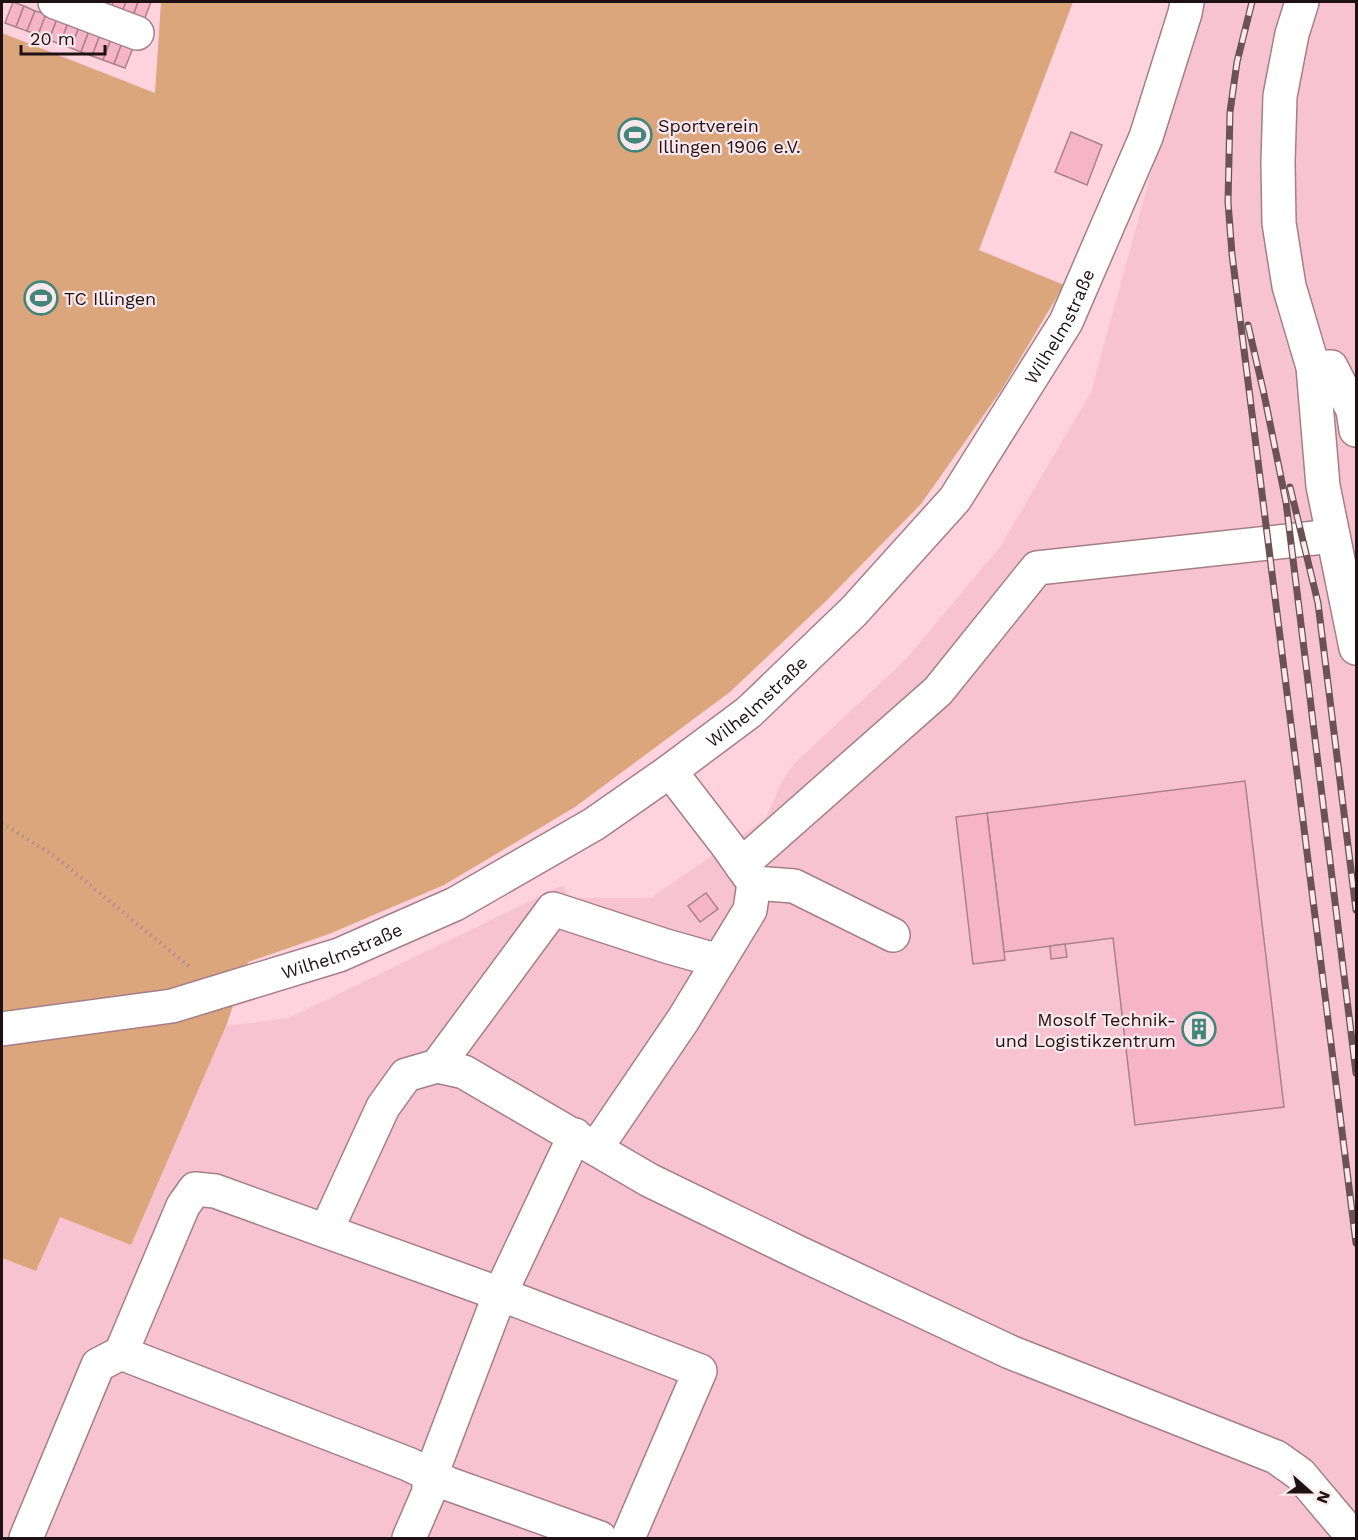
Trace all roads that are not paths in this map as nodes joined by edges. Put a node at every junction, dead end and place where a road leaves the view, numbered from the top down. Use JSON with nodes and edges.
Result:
{"nodes":[{"id":1,"x":55,"y":2,"type":"edge"},
{"id":2,"x":1187,"y":2,"type":"edge"},
{"id":3,"x":1302,"y":2,"type":"edge"},
{"id":4,"x":137,"y":33,"type":"dead end"},
{"id":5,"x":1312,"y":368,"type":"junction"},
{"id":6,"x":1356,"y":430,"type":"edge"},
{"id":7,"x":1333,"y":536,"type":"junction"},
{"id":8,"x":1356,"y":648,"type":"edge"},
{"id":9,"x":670,"y":771,"type":"junction"},
{"id":10,"x":747,"y":874,"type":"junction"},
{"id":11,"x":893,"y":935,"type":"dead end"},
{"id":12,"x":720,"y":961,"type":"junction"},
{"id":13,"x":2,"y":1029,"type":"edge"},
{"id":14,"x":437,"y":1066,"type":"junction"},
{"id":15,"x":586,"y":1142,"type":"junction"},
{"id":16,"x":326,"y":1231,"type":"junction"},
{"id":17,"x":500,"y":1294,"type":"junction"},
{"id":18,"x":121,"y":1353,"type":"junction"},
{"id":19,"x":431,"y":1475,"type":"junction"},
{"id":20,"x":26,"y":1539,"type":"edge"},
{"id":21,"x":409,"y":1539,"type":"edge"},
{"id":22,"x":600,"y":1539,"type":"edge"},
{"id":23,"x":628,"y":1539,"type":"edge"},
{"id":24,"x":1353,"y":1539,"type":"edge"}],
"edges":[{"from":1,"to":4,"type":"street"},
{"from":2,"to":9,"type":"street","name":"Wilhelmstraße"},
{"from":3,"to":5,"type":"street"},
{"from":5,"to":6,"type":"street"},
{"from":5,"to":7,"type":"street"},
{"from":7,"to":8,"type":"street"},
{"from":7,"to":10,"type":"street"},
{"from":9,"to":10,"type":"street"},
{"from":9,"to":13,"type":"street","name":"Wilhelmstraße"},
{"from":10,"to":11,"type":"street"},
{"from":10,"to":12,"type":"street"},
{"from":12,"to":14,"type":"street"},
{"from":12,"to":15,"type":"street"},
{"from":14,"to":15,"type":"street"},
{"from":14,"to":16,"type":"street"},
{"from":15,"to":17,"type":"street"},
{"from":15,"to":24,"type":"street"},
{"from":16,"to":17,"type":"street"},
{"from":16,"to":18,"type":"street"},
{"from":17,"to":19,"type":"street"},
{"from":17,"to":23,"type":"street"},
{"from":18,"to":19,"type":"street"},
{"from":18,"to":20,"type":"street"},
{"from":19,"to":21,"type":"street"},
{"from":19,"to":22,"type":"street"}]}
